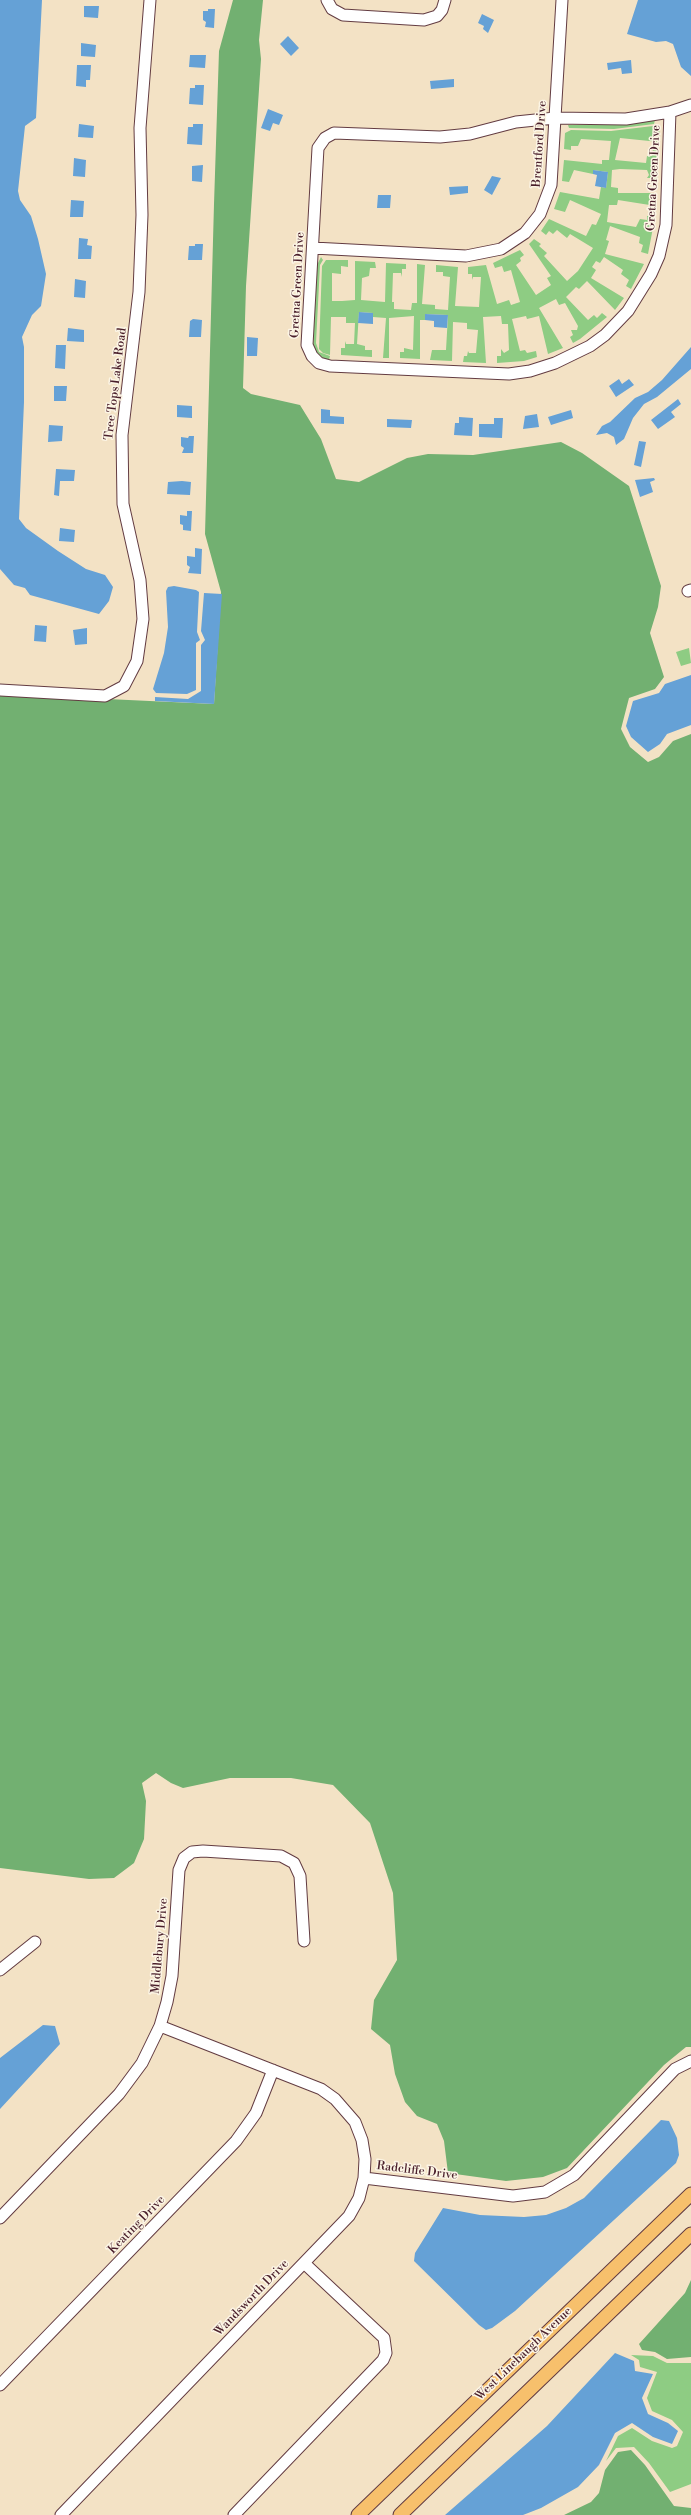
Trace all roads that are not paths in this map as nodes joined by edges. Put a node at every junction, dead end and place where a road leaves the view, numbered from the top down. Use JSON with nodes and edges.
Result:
{"nodes":[{"id":1,"x":150,"y":0,"type":"edge"},
{"id":2,"x":327,"y":0,"type":"edge"},
{"id":3,"x":445,"y":0,"type":"edge"},
{"id":4,"x":562,"y":0,"type":"edge"},
{"id":5,"x":691,"y":104,"type":"edge"},
{"id":6,"x":670,"y":112,"type":"junction"},
{"id":7,"x":555,"y":118,"type":"junction"},
{"id":8,"x":313,"y":248,"type":"junction"},
{"id":9,"x":0,"y":690,"type":"edge"},
{"id":10,"x":304,"y":1941,"type":"dead end"},
{"id":11,"x":35,"y":1942,"type":"dead end"},
{"id":12,"x":0,"y":1970,"type":"edge"},
{"id":13,"x":160,"y":2026,"type":"junction"},
{"id":14,"x":691,"y":2061,"type":"edge"},
{"id":15,"x":273,"y":2070,"type":"junction"},
{"id":16,"x":364,"y":2178,"type":"junction"},
{"id":17,"x":691,"y":2194,"type":"edge"},
{"id":18,"x":0,"y":2218,"type":"edge"},
{"id":19,"x":691,"y":2234,"type":"edge"},
{"id":20,"x":304,"y":2262,"type":"junction"},
{"id":21,"x":0,"y":2385,"type":"edge"},
{"id":22,"x":61,"y":2515,"type":"edge"},
{"id":23,"x":234,"y":2515,"type":"edge"},
{"id":24,"x":358,"y":2515,"type":"edge"},
{"id":25,"x":400,"y":2515,"type":"edge"}],
"edges":[{"from":1,"to":9,"type":"street","name":"Tree Tops Lake Road"},
{"from":2,"to":3,"type":"street"},
{"from":4,"to":7,"type":"street","name":"Brentford Drive"},
{"from":5,"to":6,"type":"street","name":"Gretna Green Drive"},
{"from":6,"to":7,"type":"street","name":"Gretna Green Drive"},
{"from":6,"to":8,"type":"street","name":"Gretna Green Drive"},
{"from":7,"to":8,"type":"street","name":"Brentford Drive"},
{"from":7,"to":8,"type":"street","name":"Gretna Green Drive"},
{"from":10,"to":13,"type":"street","name":"Middlebury Drive"},
{"from":11,"to":12,"type":"street"},
{"from":13,"to":15,"type":"street","name":"Radcliffe Drive"},
{"from":13,"to":18,"type":"street","name":"Middlebury Drive"},
{"from":14,"to":16,"type":"street","name":"Radcliffe Drive"},
{"from":15,"to":16,"type":"street","name":"Radcliffe Drive"},
{"from":15,"to":21,"type":"street","name":"Keating Drive"},
{"from":16,"to":20,"type":"street"},
{"from":17,"to":24,"type":"main road","name":"West Linebaugh Avenue"},
{"from":19,"to":25,"type":"main road"},
{"from":20,"to":22,"type":"street","name":"Wandsworth Drive"},
{"from":20,"to":23,"type":"street","name":"Wandsworth Drive"}]}
